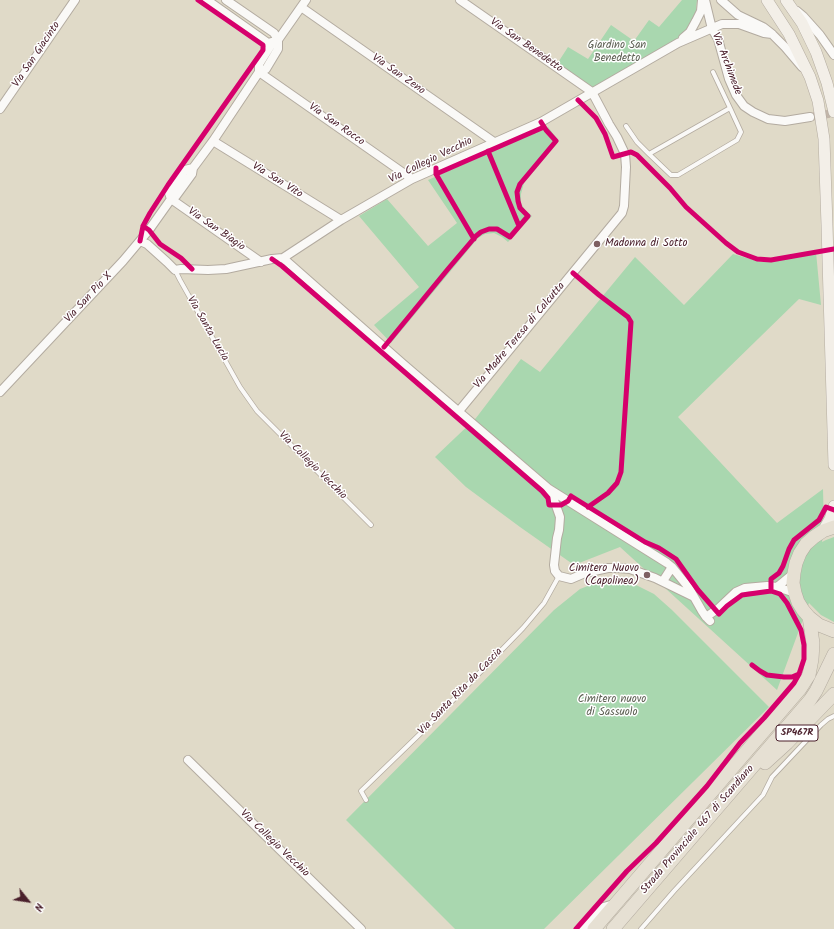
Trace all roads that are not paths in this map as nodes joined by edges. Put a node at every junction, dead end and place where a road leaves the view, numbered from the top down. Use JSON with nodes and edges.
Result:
{"nodes":[{"id":1,"x":75,"y":0,"type":"edge"},
{"id":2,"x":207,"y":0,"type":"edge"},
{"id":3,"x":226,"y":0,"type":"edge"},
{"id":4,"x":460,"y":0,"type":"edge"},
{"id":5,"x":702,"y":0,"type":"edge"},
{"id":6,"x":705,"y":0,"type":"edge"},
{"id":7,"x":721,"y":0,"type":"edge"},
{"id":8,"x":767,"y":0,"type":"edge"},
{"id":9,"x":304,"y":4,"type":"edge"},
{"id":10,"x":789,"y":4,"type":"edge"},
{"id":11,"x":712,"y":29,"type":"junction"},
{"id":12,"x":772,"y":34,"type":"junction"},
{"id":13,"x":278,"y":40,"type":"junction"},
{"id":14,"x":678,"y":43,"type":"junction"},
{"id":15,"x":834,"y":55,"type":"edge"},
{"id":16,"x":259,"y":72,"type":"junction"},
{"id":17,"x":712,"y":72,"type":"dead end"},
{"id":18,"x":810,"y":77,"type":"junction"},
{"id":19,"x":592,"y":92,"type":"junction"},
{"id":20,"x":730,"y":108,"type":"junction"},
{"id":21,"x":0,"y":109,"type":"edge"},
{"id":22,"x":834,"y":112,"type":"edge"},
{"id":23,"x":810,"y":117,"type":"tunnel mouth"},
{"id":24,"x":626,"y":126,"type":"dead end"},
{"id":25,"x":213,"y":141,"type":"junction"},
{"id":26,"x":494,"y":142,"type":"junction"},
{"id":27,"x":649,"y":154,"type":"junction"},
{"id":28,"x":412,"y":178,"type":"junction"},
{"id":29,"x":171,"y":199,"type":"junction"},
{"id":30,"x":341,"y":220,"type":"junction"},
{"id":31,"x":140,"y":240,"type":"junction"},
{"id":32,"x":283,"y":258,"type":"junction"},
{"id":33,"x":261,"y":262,"type":"junction"},
{"id":34,"x":175,"y":270,"type":"junction"},
{"id":35,"x":240,"y":387,"type":"joint"},
{"id":36,"x":0,"y":392,"type":"edge"},
{"id":37,"x":459,"y":411,"type":"junction"},
{"id":38,"x":834,"y":465,"type":"edge"},
{"id":39,"x":549,"y":489,"type":"junction"},
{"id":40,"x":834,"y":506,"type":"edge"},
{"id":41,"x":371,"y":525,"type":"dead end"},
{"id":42,"x":829,"y":529,"type":"edge"},
{"id":43,"x":672,"y":567,"type":"junction"},
{"id":44,"x":794,"y":573,"type":"junction"},
{"id":45,"x":559,"y":576,"type":"junction"},
{"id":46,"x":663,"y":581,"type":"junction"},
{"id":47,"x":777,"y":587,"type":"junction"},
{"id":48,"x":795,"y":593,"type":"junction"},
{"id":49,"x":694,"y":597,"type":"junction"},
{"id":50,"x":809,"y":617,"type":"junction"},
{"id":51,"x":834,"y":631,"type":"edge"},
{"id":52,"x":834,"y":654,"type":"edge"},
{"id":53,"x":834,"y":694,"type":"edge"},
{"id":54,"x":834,"y":716,"type":"edge"},
{"id":55,"x":188,"y":760,"type":"dead end"},
{"id":56,"x":756,"y":764,"type":"junction"},
{"id":57,"x":366,"y":800,"type":"dead end"},
{"id":58,"x":617,"y":903,"type":"junction"},
{"id":59,"x":361,"y":929,"type":"edge"},
{"id":60,"x":583,"y":929,"type":"edge"},
{"id":61,"x":594,"y":929,"type":"edge"},
{"id":62,"x":613,"y":929,"type":"edge"},
{"id":63,"x":641,"y":929,"type":"edge"}],
"edges":[{"from":1,"to":21,"type":"street","name":"Via San Giacinto"},
{"from":2,"to":13,"type":"street"},
{"from":3,"to":13,"type":"street"},
{"from":4,"to":19,"type":"street","name":"Via San Benedetto"},
{"from":5,"to":14,"type":"street","name":"Via Collegio Vecchio"},
{"from":6,"to":11,"type":"street","name":"Via Archimede"},
{"from":7,"to":12,"type":"street"},
{"from":8,"to":18,"type":"main road"},
{"from":9,"to":13,"type":"street","name":"Via San Pio X"},
{"from":9,"to":26,"type":"street","name":"Via San Zeno"},
{"from":10,"to":15,"type":"street"},
{"from":10,"to":22,"type":"main road"},
{"from":11,"to":12,"type":"street","name":"Via Collegio Vecchio"},
{"from":11,"to":14,"type":"street","name":"Via Collegio Vecchio"},
{"from":11,"to":23,"type":"street","name":"Via Archimede"},
{"from":12,"to":18,"type":"street"},
{"from":13,"to":16,"type":"street","name":"Via San Pio X"},
{"from":14,"to":19,"type":"street","name":"Via Collegio Vecchio"},
{"from":16,"to":25,"type":"street","name":"Via San Pio X"},
{"from":16,"to":28,"type":"street","name":"Via San Rocco"},
{"from":17,"to":20,"type":"lane"},
{"from":18,"to":38,"type":"main road"},
{"from":19,"to":26,"type":"street","name":"Via Collegio Vecchio"},
{"from":19,"to":37,"type":"street","name":"Via Madre Teresa di Calcutta"},
{"from":20,"to":27,"type":"lane"},
{"from":20,"to":27,"type":"lane"},
{"from":24,"to":27,"type":"lane"},
{"from":25,"to":29,"type":"street","name":"Via San Pio X"},
{"from":25,"to":30,"type":"street","name":"Via San Vito"},
{"from":26,"to":28,"type":"street","name":"Via Collegio Vecchio"},
{"from":28,"to":30,"type":"street","name":"Via Collegio Vecchio"},
{"from":29,"to":31,"type":"street","name":"Via San Pio X"},
{"from":29,"to":33,"type":"street","name":"Via San Biagio"},
{"from":30,"to":32,"type":"street","name":"Via Collegio Vecchio"},
{"from":31,"to":34,"type":"street"},
{"from":31,"to":36,"type":"street","name":"Via San Pio X"},
{"from":32,"to":33,"type":"street","name":"Via Collegio Vecchio"},
{"from":32,"to":37,"type":"street"},
{"from":33,"to":34,"type":"street","name":"Via Collegio Vecchio"},
{"from":34,"to":35,"type":"lane","name":"Via Santa Lucia"},
{"from":35,"to":41,"type":"lane","name":"Via Collegio Vecchio"},
{"from":37,"to":39,"type":"street"},
{"from":39,"to":43,"type":"street"},
{"from":39,"to":45,"type":"street"},
{"from":40,"to":42,"type":"main road"},
{"from":42,"to":44,"type":"main road"},
{"from":43,"to":46,"type":"street"},
{"from":43,"to":49,"type":"street"},
{"from":44,"to":47,"type":"street"},
{"from":44,"to":48,"type":"main road"},
{"from":45,"to":46,"type":"street"},
{"from":45,"to":57,"type":"lane","name":"Via Santa Rita da Cascia"},
{"from":46,"to":49,"type":"street"},
{"from":47,"to":48,"type":"street"},
{"from":47,"to":49,"type":"street"},
{"from":48,"to":50,"type":"main road"},
{"from":50,"to":51,"type":"main road"},
{"from":50,"to":58,"type":"main road","name":"Strada Provinciale 467 di Scandiano","number":"SP467R"},
{"from":52,"to":56,"type":"main road","name":"Strada Provinciale 467 di Scandiano","number":"SP467R"},
{"from":53,"to":56,"type":"main road","number":"SP467R"},
{"from":54,"to":63,"type":"lane"},
{"from":55,"to":59,"type":"street","name":"Via Collegio Vecchio"},
{"from":56,"to":62,"type":"main road","name":"Strada Provinciale 467 di Scandiano","number":"SP467R"},
{"from":58,"to":60,"type":"street"},
{"from":58,"to":61,"type":"main road","name":"Strada Provinciale 467 di Scandiano","number":"SP467R"}]}
